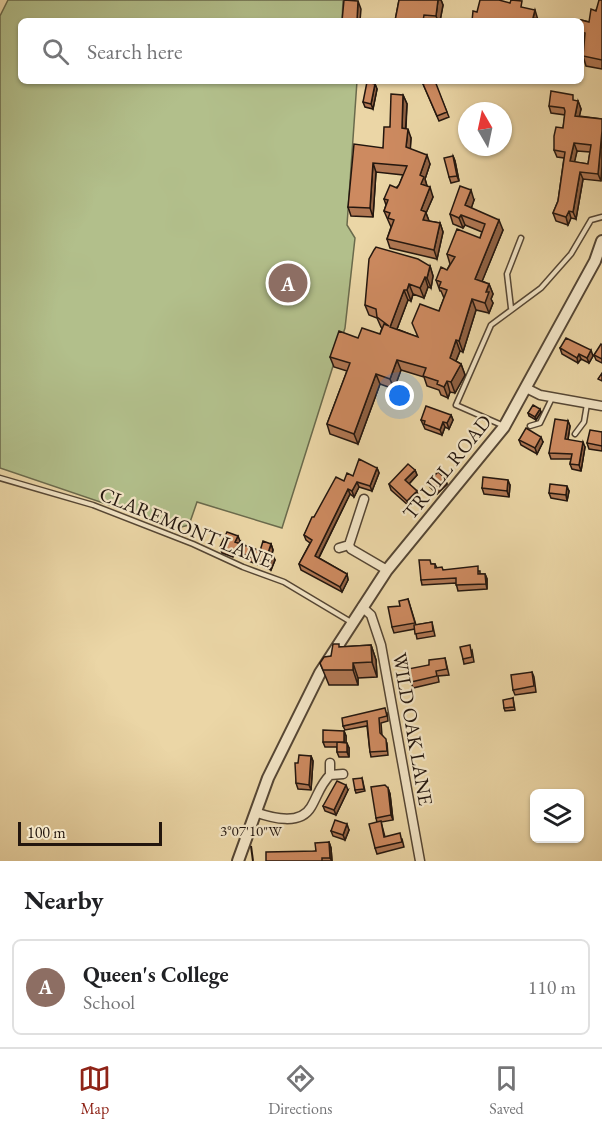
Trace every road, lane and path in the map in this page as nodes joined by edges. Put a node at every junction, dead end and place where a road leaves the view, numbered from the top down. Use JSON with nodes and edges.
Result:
{"nodes":[{"id":1,"x":602,"y":217,"type":"edge"},
{"id":2,"x":521,"y":238,"type":"dead end"},
{"id":3,"x":602,"y":241,"type":"edge"},
{"id":4,"x":511,"y":308,"type":"junction"},
{"id":5,"x":526,"y":388,"type":"junction"},
{"id":6,"x":553,"y":398,"type":"junction"},
{"id":7,"x":587,"y":404,"type":"junction"},
{"id":8,"x":602,"y":406,"type":"edge"},
{"id":9,"x":530,"y":426,"type":"dead end"},
{"id":10,"x":504,"y":427,"type":"junction"},
{"id":11,"x":574,"y":434,"type":"dead end"},
{"id":12,"x":0,"y":478,"type":"edge"},
{"id":13,"x":364,"y":499,"type":"dead end"},
{"id":14,"x":349,"y":545,"type":"junction"},
{"id":15,"x":339,"y":548,"type":"dead end"},
{"id":16,"x":387,"y":570,"type":"junction"},
{"id":17,"x":362,"y":607,"type":"junction"},
{"id":18,"x":352,"y":622,"type":"junction"},
{"id":19,"x":330,"y":764,"type":"dead end"},
{"id":20,"x":343,"y":774,"type":"dead end"},
{"id":21,"x":330,"y":775,"type":"junction"},
{"id":22,"x":255,"y":812,"type":"junction"},
{"id":23,"x":238,"y":861,"type":"edge"},
{"id":24,"x":420,"y":861,"type":"edge"}],
"edges":[{"from":1,"to":4,"type":"lane"},
{"from":2,"to":4,"type":"lane"},
{"from":3,"to":5,"type":"street","name":"TRULL ROAD"},
{"from":4,"to":10,"type":"lane"},
{"from":5,"to":6,"type":"street"},
{"from":5,"to":10,"type":"street","name":"TRULL ROAD"},
{"from":6,"to":7,"type":"street"},
{"from":6,"to":9,"type":"lane"},
{"from":7,"to":8,"type":"street"},
{"from":7,"to":11,"type":"lane"},
{"from":10,"to":16,"type":"street","name":"TRULL ROAD"},
{"from":12,"to":18,"type":"lane","name":"CLAREMONT LANE"},
{"from":13,"to":14,"type":"street"},
{"from":14,"to":15,"type":"street"},
{"from":14,"to":16,"type":"street"},
{"from":16,"to":17,"type":"street","name":"TRULL ROAD"},
{"from":17,"to":18,"type":"street","name":"TRULL ROAD"},
{"from":17,"to":24,"type":"street","name":"WILD OAK LANE"},
{"from":18,"to":22,"type":"street","name":"TRULL ROAD"},
{"from":19,"to":21,"type":"street"},
{"from":20,"to":21,"type":"street"},
{"from":21,"to":22,"type":"street"},
{"from":22,"to":23,"type":"street","name":"TRULL ROAD"}]}
